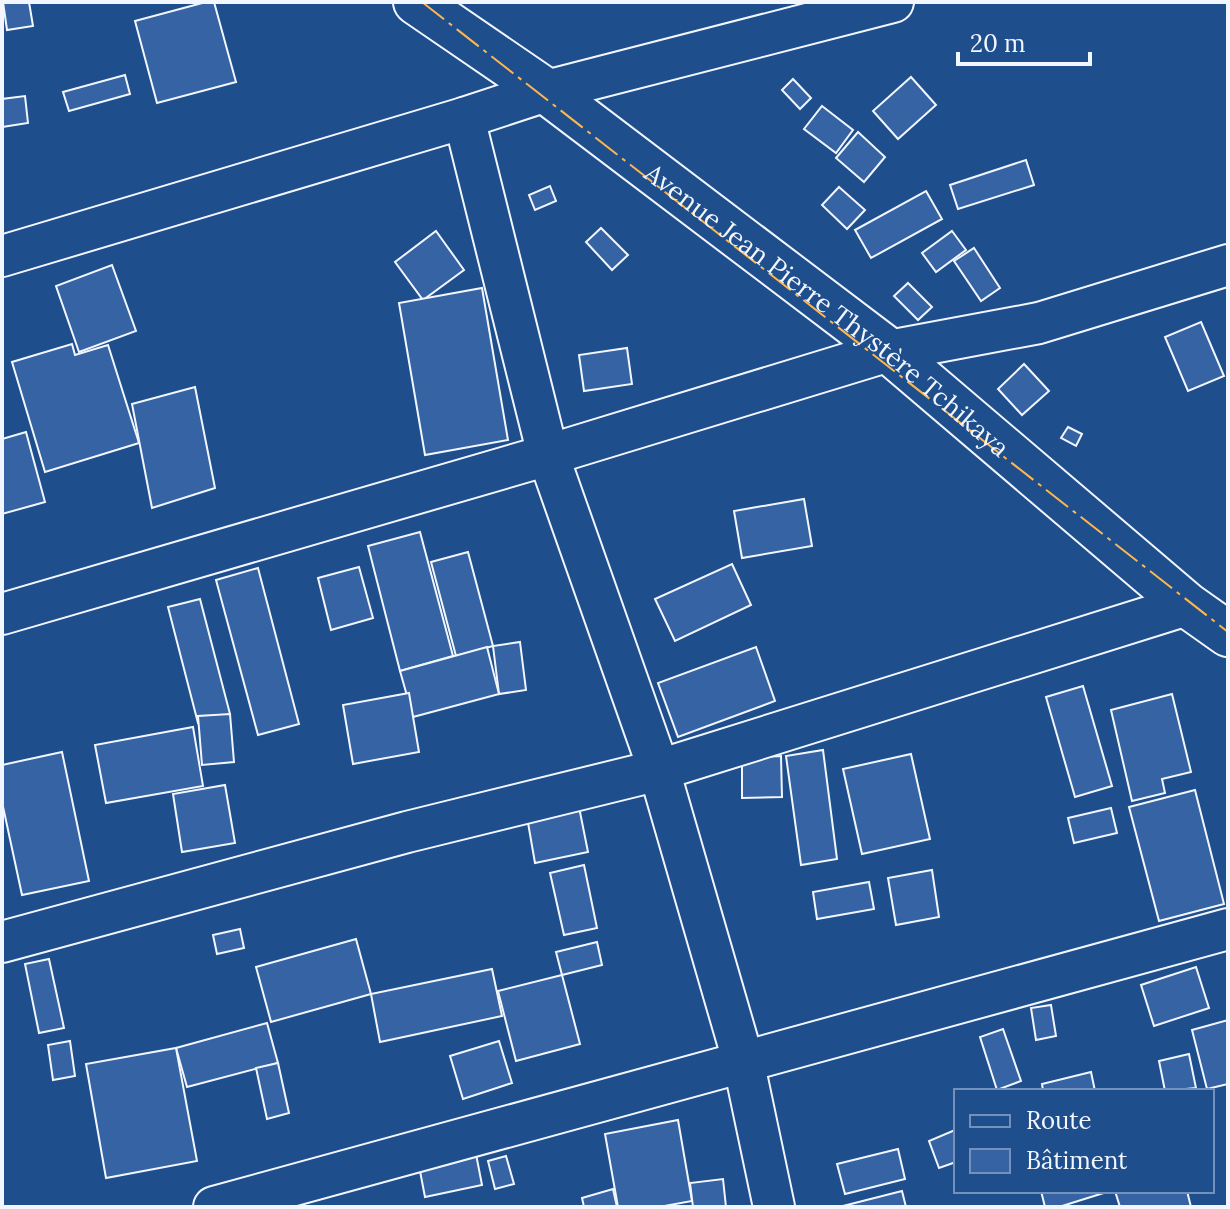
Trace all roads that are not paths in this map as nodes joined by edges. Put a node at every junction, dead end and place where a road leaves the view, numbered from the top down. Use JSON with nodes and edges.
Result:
{"nodes":[{"id":1,"x":416,"y":2,"type":"edge"},
{"id":2,"x":893,"y":2,"type":"edge"},
{"id":3,"x":546,"y":91,"type":"junction"},
{"id":4,"x":464,"y":118,"type":"junction"},
{"id":5,"x":2,"y":256,"type":"edge"},
{"id":6,"x":1228,"y":265,"type":"edge"},
{"id":7,"x":889,"y":351,"type":"junction"},
{"id":8,"x":548,"y":455,"type":"junction"},
{"id":9,"x":1187,"y":605,"type":"junction"},
{"id":10,"x":2,"y":614,"type":"edge"},
{"id":11,"x":1228,"y":634,"type":"edge"},
{"id":12,"x":659,"y":770,"type":"junction"},
{"id":13,"x":1228,"y":929,"type":"edge"},
{"id":14,"x":2,"y":942,"type":"edge"},
{"id":15,"x":743,"y":1060,"type":"junction"},
{"id":16,"x":214,"y":1207,"type":"edge"},
{"id":17,"x":774,"y":1207,"type":"edge"}],
"edges":[{"from":1,"to":3,"type":"street","name":"Avenue Jean Pierre Thystère Tchikaya"},
{"from":2,"to":3,"type":"street"},
{"from":3,"to":4,"type":"street"},
{"from":3,"to":7,"type":"street","name":"Avenue Jean Pierre Thystère Tchikaya"},
{"from":4,"to":5,"type":"street"},
{"from":4,"to":8,"type":"street"},
{"from":6,"to":7,"type":"street"},
{"from":7,"to":8,"type":"street"},
{"from":7,"to":9,"type":"street","name":"Avenue Jean Pierre Thystère Tchikaya"},
{"from":8,"to":10,"type":"street"},
{"from":8,"to":12,"type":"street"},
{"from":9,"to":11,"type":"street","name":"Avenue Jean Pierre Thystère Tchikaya"},
{"from":9,"to":12,"type":"street"},
{"from":12,"to":14,"type":"street"},
{"from":12,"to":15,"type":"street"},
{"from":13,"to":15,"type":"street"},
{"from":15,"to":16,"type":"street"},
{"from":15,"to":17,"type":"street"}]}
